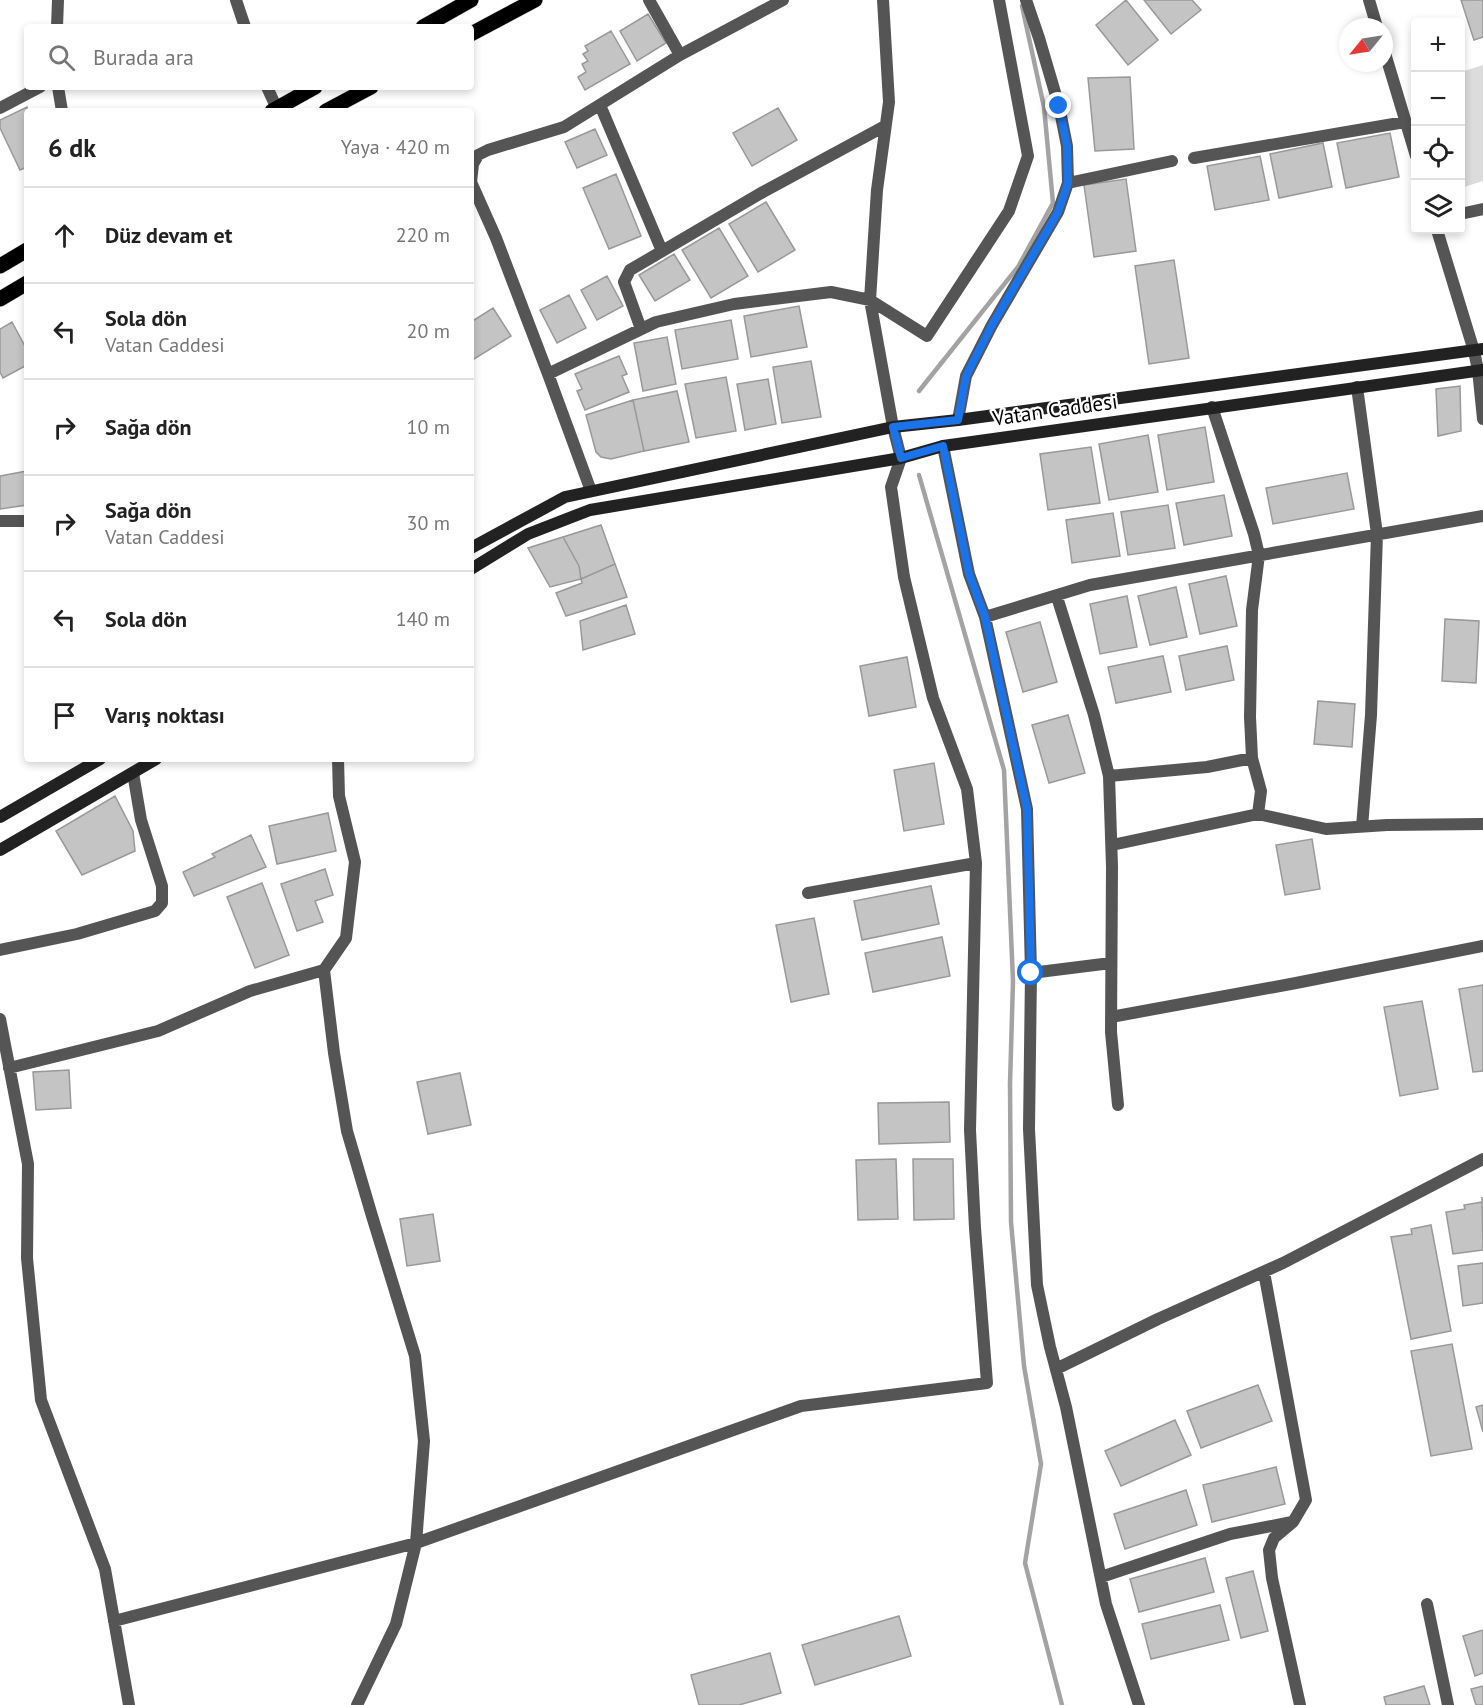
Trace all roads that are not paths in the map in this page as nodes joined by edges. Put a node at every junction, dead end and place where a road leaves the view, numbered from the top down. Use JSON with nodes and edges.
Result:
{"nodes":[{"id":1,"x":58,"y":0,"type":"edge"},
{"id":2,"x":236,"y":0,"type":"edge"},
{"id":3,"x":471,"y":0,"type":"edge"},
{"id":4,"x":535,"y":0,"type":"edge"},
{"id":5,"x":649,"y":0,"type":"edge"},
{"id":6,"x":783,"y":0,"type":"edge"},
{"id":7,"x":883,"y":0,"type":"edge"},
{"id":8,"x":999,"y":0,"type":"edge"},
{"id":9,"x":1026,"y":0,"type":"edge"},
{"id":10,"x":1369,"y":0,"type":"edge"},
{"id":11,"x":1374,"y":18,"type":"edge"},
{"id":12,"x":57,"y":24,"type":"edge"},
{"id":13,"x":244,"y":24,"type":"edge"},
{"id":14,"x":428,"y":24,"type":"edge"},
{"id":15,"x":474,"y":32,"type":"edge"},
{"id":16,"x":680,"y":55,"type":"junction"},
{"id":17,"x":1390,"y":72,"type":"edge"},
{"id":18,"x":34,"y":90,"type":"edge"},
{"id":19,"x":58,"y":90,"type":"edge"},
{"id":20,"x":268,"y":90,"type":"edge"},
{"id":21,"x":310,"y":90,"type":"edge"},
{"id":22,"x":365,"y":90,"type":"edge"},
{"id":23,"x":600,"y":105,"type":"junction"},
{"id":24,"x":0,"y":108,"type":"edge"},
{"id":25,"x":61,"y":108,"type":"edge"},
{"id":26,"x":275,"y":108,"type":"edge"},
{"id":27,"x":279,"y":108,"type":"edge"},
{"id":28,"x":332,"y":108,"type":"edge"},
{"id":29,"x":1405,"y":122,"type":"junction"},
{"id":30,"x":885,"y":126,"type":"junction"},
{"id":31,"x":1411,"y":141,"type":"edge"},
{"id":32,"x":1194,"y":158,"type":"dead end"},
{"id":33,"x":1172,"y":161,"type":"dead end"},
{"id":34,"x":474,"y":163,"type":"edge"},
{"id":35,"x":1068,"y":183,"type":"junction"},
{"id":36,"x":474,"y":189,"type":"edge"},
{"id":37,"x":1483,"y":208,"type":"edge"},
{"id":38,"x":1465,"y":213,"type":"edge"},
{"id":39,"x":1438,"y":234,"type":"edge"},
{"id":40,"x":662,"y":251,"type":"junction"},
{"id":41,"x":24,"y":252,"type":"edge"},
{"id":42,"x":0,"y":266,"type":"edge"},
{"id":43,"x":24,"y":285,"type":"edge"},
{"id":44,"x":0,"y":299,"type":"edge"},
{"id":45,"x":870,"y":300,"type":"junction"},
{"id":46,"x":641,"y":329,"type":"junction"},
{"id":47,"x":1478,"y":350,"type":"edge"},
{"id":48,"x":1480,"y":370,"type":"edge"},
{"id":49,"x":548,"y":374,"type":"junction"},
{"id":50,"x":1357,"y":387,"type":"junction"},
{"id":51,"x":1212,"y":407,"type":"junction"},
{"id":52,"x":1483,"y":419,"type":"edge"},
{"id":53,"x":958,"y":420,"type":"junction"},
{"id":54,"x":893,"y":427,"type":"junction"},
{"id":55,"x":943,"y":446,"type":"junction"},
{"id":56,"x":901,"y":458,"type":"junction"},
{"id":57,"x":591,"y":491,"type":"junction"},
{"id":58,"x":1483,"y":516,"type":"edge"},
{"id":59,"x":24,"y":521,"type":"edge"},
{"id":60,"x":0,"y":522,"type":"edge"},
{"id":61,"x":1377,"y":534,"type":"junction"},
{"id":62,"x":474,"y":546,"type":"edge"},
{"id":63,"x":1259,"y":555,"type":"junction"},
{"id":64,"x":474,"y":567,"type":"edge"},
{"id":65,"x":1057,"y":597,"type":"junction"},
{"id":66,"x":985,"y":617,"type":"junction"},
{"id":67,"x":1251,"y":758,"type":"junction"},
{"id":68,"x":95,"y":762,"type":"edge"},
{"id":69,"x":151,"y":762,"type":"edge"},
{"id":70,"x":338,"y":762,"type":"edge"},
{"id":71,"x":133,"y":773,"type":"junction"},
{"id":72,"x":1109,"y":776,"type":"junction"},
{"id":73,"x":1258,"y":814,"type":"junction"},
{"id":74,"x":0,"y":817,"type":"edge"},
{"id":75,"x":1483,"y":824,"type":"edge"},
{"id":76,"x":1362,"y":827,"type":"junction"},
{"id":77,"x":1112,"y":845,"type":"junction"},
{"id":78,"x":0,"y":850,"type":"edge"},
{"id":79,"x":976,"y":863,"type":"junction"},
{"id":80,"x":808,"y":893,"type":"dead end"},
{"id":81,"x":1483,"y":946,"type":"edge"},
{"id":82,"x":0,"y":950,"type":"edge"},
{"id":83,"x":1112,"y":963,"type":"junction"},
{"id":84,"x":324,"y":970,"type":"junction"},
{"id":85,"x":1031,"y":973,"type":"junction"},
{"id":86,"x":1111,"y":1017,"type":"junction"},
{"id":87,"x":0,"y":1019,"type":"edge"},
{"id":88,"x":2,"y":1037,"type":"edge"},
{"id":89,"x":9,"y":1068,"type":"junction"},
{"id":90,"x":1118,"y":1105,"type":"dead end"},
{"id":91,"x":1483,"y":1159,"type":"edge"},
{"id":92,"x":1264,"y":1272,"type":"junction"},
{"id":93,"x":1056,"y":1369,"type":"junction"},
{"id":94,"x":1293,"y":1522,"type":"junction"},
{"id":95,"x":416,"y":1543,"type":"junction"},
{"id":96,"x":1101,"y":1577,"type":"junction"},
{"id":97,"x":1427,"y":1604,"type":"dead end"},
{"id":98,"x":114,"y":1621,"type":"junction"},
{"id":99,"x":129,"y":1705,"type":"edge"},
{"id":100,"x":357,"y":1705,"type":"edge"},
{"id":101,"x":1139,"y":1705,"type":"edge"},
{"id":102,"x":1300,"y":1705,"type":"edge"},
{"id":103,"x":1448,"y":1705,"type":"edge"}],
"edges":[{"from":1,"to":12,"type":"street"},
{"from":2,"to":13,"type":"street"},
{"from":3,"to":14,"type":"main road"},
{"from":4,"to":15,"type":"main road"},
{"from":5,"to":16,"type":"street"},
{"from":6,"to":16,"type":"street"},
{"from":7,"to":30,"type":"street"},
{"from":8,"to":45,"type":"street"},
{"from":9,"to":35,"type":"street"},
{"from":10,"to":11,"type":"street"},
{"from":16,"to":23,"type":"street"},
{"from":17,"to":29,"type":"street"},
{"from":18,"to":24,"type":"street"},
{"from":19,"to":25,"type":"street"},
{"from":20,"to":26,"type":"street"},
{"from":21,"to":27,"type":"main road"},
{"from":22,"to":28,"type":"main road"},
{"from":23,"to":34,"type":"street"},
{"from":23,"to":40,"type":"street"},
{"from":29,"to":31,"type":"street"},
{"from":29,"to":32,"type":"street"},
{"from":30,"to":40,"type":"street"},
{"from":30,"to":45,"type":"street"},
{"from":33,"to":35,"type":"street"},
{"from":35,"to":53,"type":"street"},
{"from":36,"to":49,"type":"street"},
{"from":37,"to":38,"type":"street"},
{"from":39,"to":47,"type":"street"},
{"from":40,"to":46,"type":"street"},
{"from":41,"to":42,"type":"main road"},
{"from":43,"to":44,"type":"main road"},
{"from":45,"to":46,"type":"street"},
{"from":45,"to":54,"type":"street"},
{"from":46,"to":49,"type":"street"},
{"from":47,"to":48,"type":"street"},
{"from":47,"to":53,"type":"main road","name":"Vatan Caddesi"},
{"from":48,"to":50,"type":"main road","name":"Vatan Caddesi"},
{"from":48,"to":52,"type":"street"},
{"from":49,"to":57,"type":"street"},
{"from":50,"to":51,"type":"main road","name":"Vatan Caddesi"},
{"from":50,"to":61,"type":"street"},
{"from":51,"to":55,"type":"main road","name":"Vatan Caddesi"},
{"from":51,"to":63,"type":"street"},
{"from":53,"to":54,"type":"main road","name":"Vatan Caddesi"},
{"from":54,"to":56,"type":"street"},
{"from":54,"to":57,"type":"main road","name":"Vatan Caddesi"},
{"from":55,"to":56,"type":"main road","name":"Vatan Caddesi"},
{"from":55,"to":66,"type":"street"},
{"from":56,"to":64,"type":"main road","name":"Vatan Caddesi"},
{"from":56,"to":79,"type":"street"},
{"from":57,"to":62,"type":"main road","name":"Vatan Caddesi"},
{"from":58,"to":61,"type":"street"},
{"from":59,"to":60,"type":"street"},
{"from":61,"to":63,"type":"street"},
{"from":61,"to":76,"type":"street"},
{"from":63,"to":65,"type":"street"},
{"from":63,"to":67,"type":"street"},
{"from":65,"to":66,"type":"street"},
{"from":65,"to":72,"type":"street"},
{"from":66,"to":85,"type":"street"},
{"from":67,"to":72,"type":"street"},
{"from":67,"to":73,"type":"street"},
{"from":68,"to":74,"type":"main road"},
{"from":69,"to":71,"type":"main road"},
{"from":70,"to":84,"type":"street"},
{"from":71,"to":78,"type":"main road"},
{"from":71,"to":82,"type":"street"},
{"from":72,"to":77,"type":"street"},
{"from":73,"to":76,"type":"street"},
{"from":73,"to":77,"type":"street"},
{"from":75,"to":76,"type":"street"},
{"from":77,"to":83,"type":"street"},
{"from":79,"to":80,"type":"street"},
{"from":79,"to":95,"type":"street"},
{"from":81,"to":86,"type":"street"},
{"from":83,"to":85,"type":"street"},
{"from":83,"to":86,"type":"street"},
{"from":84,"to":89,"type":"street"},
{"from":84,"to":95,"type":"street"},
{"from":85,"to":93,"type":"street"},
{"from":86,"to":90,"type":"street"},
{"from":87,"to":88,"type":"street"},
{"from":88,"to":89,"type":"street"},
{"from":89,"to":98,"type":"street"},
{"from":91,"to":92,"type":"street"},
{"from":92,"to":93,"type":"street"},
{"from":92,"to":94,"type":"street"},
{"from":93,"to":96,"type":"street"},
{"from":94,"to":96,"type":"street"},
{"from":94,"to":102,"type":"street"},
{"from":95,"to":98,"type":"street"},
{"from":95,"to":100,"type":"street"},
{"from":96,"to":101,"type":"street"},
{"from":97,"to":103,"type":"street"},
{"from":98,"to":99,"type":"street"}]}
